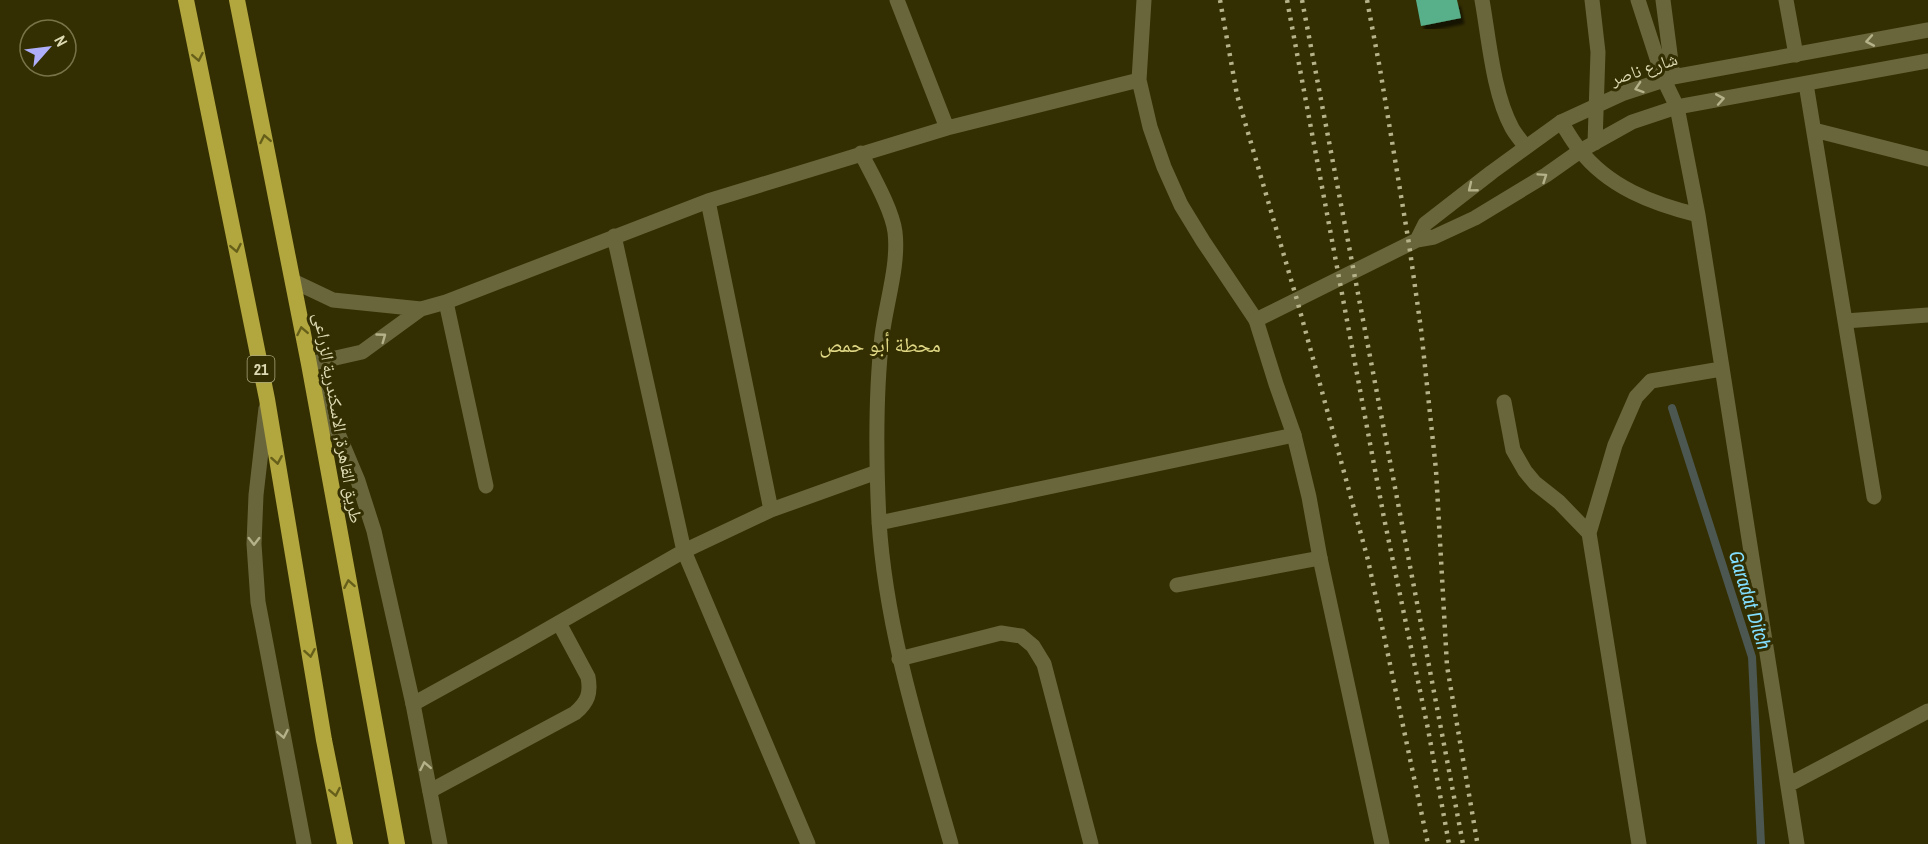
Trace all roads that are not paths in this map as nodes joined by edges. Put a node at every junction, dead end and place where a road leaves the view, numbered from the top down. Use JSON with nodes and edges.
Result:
{"nodes":[{"id":1,"x":186,"y":0,"type":"edge"},
{"id":2,"x":237,"y":0,"type":"edge"},
{"id":3,"x":897,"y":0,"type":"edge"},
{"id":4,"x":1144,"y":0,"type":"edge"},
{"id":5,"x":1482,"y":0,"type":"edge"},
{"id":6,"x":1592,"y":0,"type":"edge"},
{"id":7,"x":1638,"y":0,"type":"edge"},
{"id":8,"x":1663,"y":0,"type":"edge"},
{"id":9,"x":1786,"y":0,"type":"edge"},
{"id":10,"x":1928,"y":30,"type":"edge"},
{"id":11,"x":1796,"y":55,"type":"junction"},
{"id":12,"x":1928,"y":61,"type":"edge"},
{"id":13,"x":1668,"y":79,"type":"junction"},
{"id":14,"x":1139,"y":80,"type":"junction"},
{"id":15,"x":1806,"y":84,"type":"junction"},
{"id":16,"x":1596,"y":106,"type":"junction"},
{"id":17,"x":1677,"y":107,"type":"junction"},
{"id":18,"x":1561,"y":122,"type":"junction"},
{"id":19,"x":947,"y":128,"type":"junction"},
{"id":20,"x":1814,"y":130,"type":"junction"},
{"id":21,"x":1595,"y":143,"type":"junction"},
{"id":22,"x":1526,"y":147,"type":"junction"},
{"id":23,"x":1580,"y":151,"type":"junction"},
{"id":24,"x":861,"y":153,"type":"junction"},
{"id":25,"x":1928,"y":159,"type":"edge"},
{"id":26,"x":708,"y":201,"type":"junction"},
{"id":27,"x":1698,"y":215,"type":"junction"},
{"id":28,"x":614,"y":236,"type":"junction"},
{"id":29,"x":1417,"y":240,"type":"junction"},
{"id":30,"x":293,"y":280,"type":"junction"},
{"id":31,"x":446,"y":302,"type":"junction"},
{"id":32,"x":421,"y":309,"type":"junction"},
{"id":33,"x":1928,"y":315,"type":"edge"},
{"id":34,"x":1256,"y":320,"type":"junction"},
{"id":35,"x":1845,"y":321,"type":"junction"},
{"id":36,"x":309,"y":364,"type":"junction"},
{"id":37,"x":1721,"y":369,"type":"junction"},
{"id":38,"x":313,"y":384,"type":"junction"},
{"id":39,"x":267,"y":399,"type":"junction"},
{"id":40,"x":1504,"y":402,"type":"dead end"},
{"id":41,"x":1294,"y":435,"type":"junction"},
{"id":42,"x":878,"y":472,"type":"junction"},
{"id":43,"x":486,"y":486,"type":"dead end"},
{"id":44,"x":1874,"y":497,"type":"dead end"},
{"id":45,"x":771,"y":510,"type":"junction"},
{"id":46,"x":879,"y":523,"type":"junction"},
{"id":47,"x":1589,"y":533,"type":"junction"},
{"id":48,"x":684,"y":551,"type":"junction"},
{"id":49,"x":1320,"y":558,"type":"junction"},
{"id":50,"x":1177,"y":585,"type":"dead end"},
{"id":51,"x":559,"y":623,"type":"junction"},
{"id":52,"x":899,"y":659,"type":"junction"},
{"id":53,"x":413,"y":704,"type":"junction"},
{"id":54,"x":1928,"y":711,"type":"edge"},
{"id":55,"x":1788,"y":785,"type":"junction"},
{"id":56,"x":430,"y":791,"type":"junction"},
{"id":57,"x":304,"y":844,"type":"edge"},
{"id":58,"x":345,"y":844,"type":"edge"},
{"id":59,"x":397,"y":844,"type":"edge"},
{"id":60,"x":440,"y":844,"type":"edge"},
{"id":61,"x":808,"y":844,"type":"edge"},
{"id":62,"x":951,"y":844,"type":"edge"},
{"id":63,"x":1091,"y":844,"type":"edge"},
{"id":64,"x":1382,"y":844,"type":"edge"},
{"id":65,"x":1639,"y":844,"type":"edge"},
{"id":66,"x":1797,"y":844,"type":"edge"}],
"edges":[{"from":1,"to":39,"type":"highway","number":"21","one_way":true},
{"from":30,"to":2,"type":"highway","name":"طريق القاهرة, الاسكندرية الزراعى","one_way":true},
{"from":3,"to":19,"type":"street"},
{"from":4,"to":14,"type":"street"},
{"from":5,"to":22,"type":"street"},
{"from":6,"to":16,"type":"street"},
{"from":7,"to":13,"type":"street"},
{"from":8,"to":13,"type":"street"},
{"from":9,"to":11,"type":"street"},
{"from":10,"to":11,"type":"street","name":"شارع ناصر","one_way":true},
{"from":11,"to":13,"type":"street","name":"شارع ناصر"},
{"from":12,"to":15,"type":"street","name":"شارع ناصر"},
{"from":13,"to":16,"type":"street","name":"شارع ناصر","one_way":true},
{"from":13,"to":17,"type":"street"},
{"from":14,"to":19,"type":"street"},
{"from":14,"to":34,"type":"street"},
{"from":17,"to":15,"type":"street","name":"شارع ناصر","one_way":true},
{"from":15,"to":20,"type":"street"},
{"from":16,"to":18,"type":"street","name":"شارع ناصر"},
{"from":16,"to":21,"type":"street"},
{"from":17,"to":21,"type":"street","name":"شارع ناصر"},
{"from":17,"to":27,"type":"street"},
{"from":18,"to":22,"type":"street","name":"شارع ناصر"},
{"from":18,"to":23,"type":"street"},
{"from":19,"to":24,"type":"street"},
{"from":20,"to":25,"type":"street"},
{"from":20,"to":35,"type":"street"},
{"from":21,"to":23,"type":"street","name":"شارع ناصر"},
{"from":22,"to":29,"type":"street","name":"شارع ناصر","one_way":true},
{"from":23,"to":27,"type":"street"},
{"from":29,"to":23,"type":"street","name":"شارع ناصر","one_way":true},
{"from":24,"to":26,"type":"street"},
{"from":24,"to":42,"type":"street"},
{"from":26,"to":28,"type":"street"},
{"from":26,"to":45,"type":"street"},
{"from":27,"to":37,"type":"street"},
{"from":28,"to":31,"type":"street"},
{"from":28,"to":48,"type":"street"},
{"from":29,"to":34,"type":"street","name":"شارع ناصر"},
{"from":30,"to":32,"type":"street"},
{"from":36,"to":30,"type":"highway","name":"طريق القاهرة, الاسكندرية الزراعى","one_way":true},
{"from":31,"to":32,"type":"street"},
{"from":31,"to":43,"type":"street"},
{"from":36,"to":32,"type":"street","one_way":true},
{"from":33,"to":35,"type":"street"},
{"from":34,"to":41,"type":"street"},
{"from":35,"to":44,"type":"street"},
{"from":36,"to":38,"type":"highway","name":"طريق القاهرة, الاسكندرية الزراعى"},
{"from":37,"to":47,"type":"street"},
{"from":37,"to":55,"type":"street"},
{"from":38,"to":53,"type":"street"},
{"from":59,"to":38,"type":"highway","name":"طريق القاهرة, الاسكندرية الزراعى","one_way":true},
{"from":39,"to":57,"type":"street","one_way":true},
{"from":39,"to":58,"type":"highway","number":"21","one_way":true},
{"from":40,"to":47,"type":"street"},
{"from":41,"to":46,"type":"street"},
{"from":41,"to":49,"type":"street"},
{"from":42,"to":45,"type":"street"},
{"from":42,"to":46,"type":"street"},
{"from":45,"to":48,"type":"street"},
{"from":46,"to":52,"type":"street"},
{"from":47,"to":65,"type":"street"},
{"from":48,"to":51,"type":"street"},
{"from":48,"to":61,"type":"street"},
{"from":49,"to":50,"type":"street"},
{"from":49,"to":64,"type":"street"},
{"from":51,"to":53,"type":"street"},
{"from":51,"to":56,"type":"street"},
{"from":52,"to":62,"type":"street"},
{"from":52,"to":63,"type":"street"},
{"from":56,"to":53,"type":"street","one_way":true},
{"from":54,"to":55,"type":"street"},
{"from":55,"to":66,"type":"street"},
{"from":56,"to":60,"type":"street"}]}
